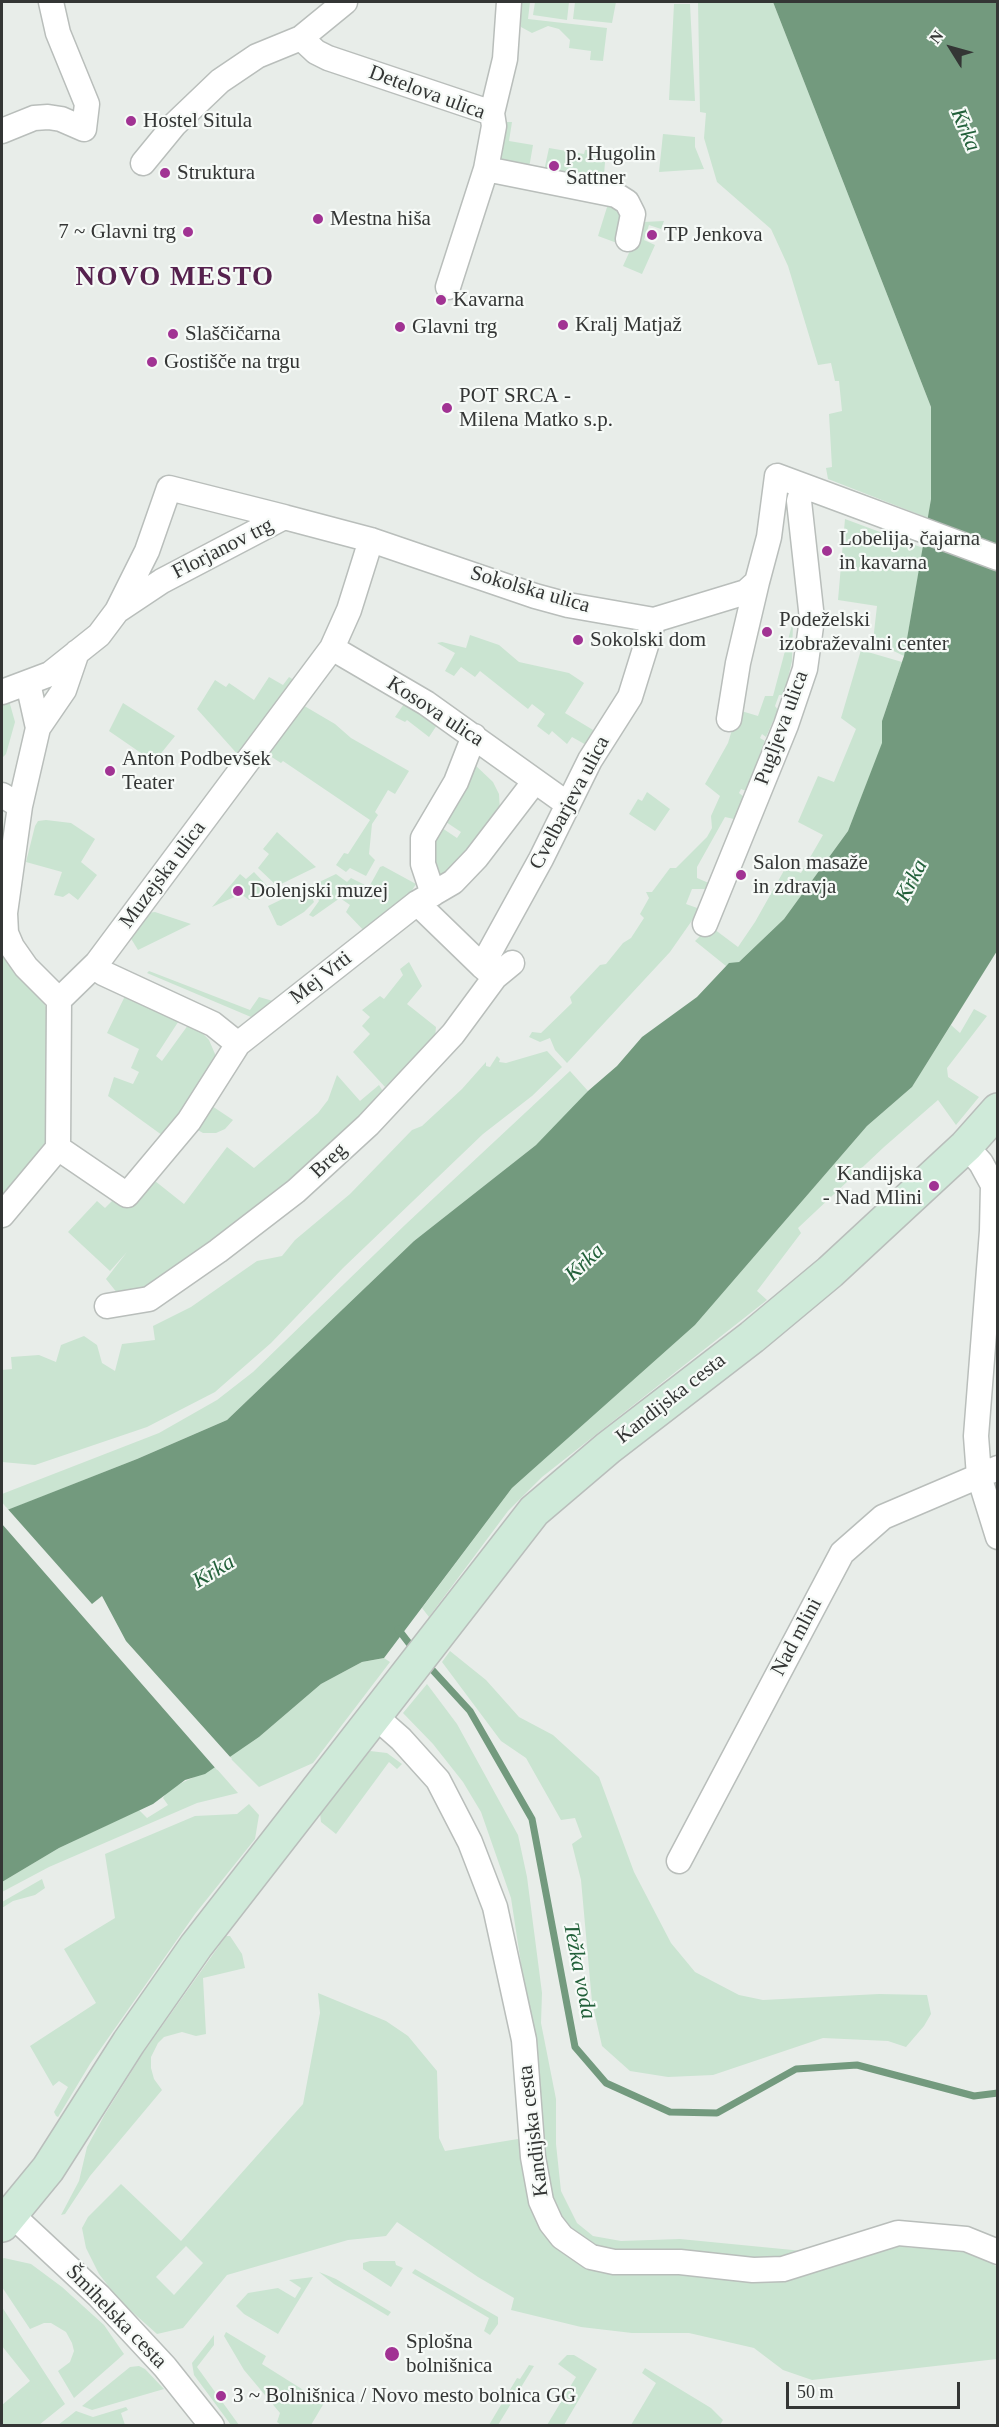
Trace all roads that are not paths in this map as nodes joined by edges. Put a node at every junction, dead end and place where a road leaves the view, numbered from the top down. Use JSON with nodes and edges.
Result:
{"nodes":[{"id":1,"x":51,"y":2,"type":"edge"},
{"id":2,"x":345,"y":2,"type":"edge"},
{"id":3,"x":509,"y":2,"type":"edge"},
{"id":4,"x":301,"y":38,"type":"junction"},
{"id":5,"x":492,"y":113,"type":"junction"},
{"id":6,"x":2,"y":131,"type":"edge"},
{"id":7,"x":143,"y":163,"type":"dead end"},
{"id":8,"x":486,"y":169,"type":"junction"},
{"id":9,"x":628,"y":239,"type":"dead end"},
{"id":10,"x":448,"y":287,"type":"dead end"},
{"id":11,"x":803,"y":487,"type":"junction"},
{"id":12,"x":284,"y":517,"type":"junction"},
{"id":13,"x":371,"y":540,"type":"junction"},
{"id":14,"x":998,"y":558,"type":"edge"},
{"id":15,"x":757,"y":582,"type":"junction"},
{"id":16,"x":117,"y":611,"type":"junction"},
{"id":17,"x":654,"y":620,"type":"junction"},
{"id":18,"x":332,"y":648,"type":"junction"},
{"id":19,"x":77,"y":652,"type":"junction"},
{"id":20,"x":28,"y":684,"type":"junction"},
{"id":21,"x":2,"y":692,"type":"edge"},
{"id":22,"x":729,"y":719,"type":"dead end"},
{"id":23,"x":38,"y":728,"type":"junction"},
{"id":24,"x":474,"y":736,"type":"junction"},
{"id":25,"x":535,"y":782,"type":"junction"},
{"id":26,"x":11,"y":800,"type":"edge"},
{"id":27,"x":567,"y":803,"type":"junction"},
{"id":28,"x":425,"y":899,"type":"junction"},
{"id":29,"x":705,"y":924,"type":"dead end"},
{"id":30,"x":97,"y":963,"type":"junction"},
{"id":31,"x":496,"y":969,"type":"junction"},
{"id":32,"x":58,"y":1000,"type":"junction"},
{"id":33,"x":238,"y":1044,"type":"junction"},
{"id":34,"x":998,"y":1110,"type":"edge"},
{"id":35,"x":966,"y":1146,"type":"junction"},
{"id":36,"x":58,"y":1148,"type":"junction"},
{"id":37,"x":2,"y":1215,"type":"edge"},
{"id":38,"x":106,"y":1306,"type":"dead end"},
{"id":39,"x":988,"y":1472,"type":"edge"},
{"id":40,"x":998,"y":1537,"type":"edge"},
{"id":41,"x":382,"y":1708,"type":"junction"},
{"id":42,"x":679,"y":1861,"type":"dead end"},
{"id":43,"x":7,"y":2220,"type":"edge"},
{"id":44,"x":998,"y":2252,"type":"edge"},
{"id":45,"x":212,"y":2426,"type":"edge"}],
"edges":[{"from":1,"to":6,"type":"street"},
{"from":2,"to":4,"type":"street"},
{"from":3,"to":5,"type":"street"},
{"from":4,"to":5,"type":"street","name":"Detelova ulica"},
{"from":4,"to":7,"type":"street"},
{"from":5,"to":8,"type":"street","name":"Detelova ulica"},
{"from":8,"to":9,"type":"street"},
{"from":8,"to":10,"type":"street","name":"Detelova ulica"},
{"from":11,"to":14,"type":"street"},
{"from":11,"to":15,"type":"street"},
{"from":11,"to":29,"type":"street","name":"Pugljeva ulica"},
{"from":12,"to":13,"type":"street","name":"Florjanov trg"},
{"from":12,"to":16,"type":"street","name":"Florjanov trg"},
{"from":12,"to":16,"type":"street"},
{"from":13,"to":17,"type":"street","name":"Sokolska ulica"},
{"from":13,"to":18,"type":"street","name":"Muzejska ulica"},
{"from":15,"to":17,"type":"street","name":"Sokolska ulica"},
{"from":15,"to":22,"type":"street"},
{"from":16,"to":19,"type":"street"},
{"from":17,"to":27,"type":"street","name":"Cvelbarjeva ulica"},
{"from":18,"to":24,"type":"street","name":"Kosova ulica"},
{"from":18,"to":30,"type":"street","name":"Muzejska ulica"},
{"from":19,"to":20,"type":"street"},
{"from":19,"to":23,"type":"street"},
{"from":20,"to":21,"type":"street"},
{"from":20,"to":23,"type":"street"},
{"from":23,"to":26,"type":"street"},
{"from":24,"to":25,"type":"street","name":"Kosova ulica"},
{"from":24,"to":28,"type":"street"},
{"from":25,"to":27,"type":"street","name":"Kosova ulica"},
{"from":25,"to":28,"type":"street","name":"Mej Vrti"},
{"from":26,"to":32,"type":"street"},
{"from":27,"to":31,"type":"street","name":"Cvelbarjeva ulica"},
{"from":28,"to":31,"type":"street"},
{"from":28,"to":33,"type":"street","name":"Mej Vrti"},
{"from":30,"to":32,"type":"street","name":"Muzejska ulica"},
{"from":30,"to":33,"type":"street"},
{"from":31,"to":38,"type":"street","name":"Breg"},
{"from":32,"to":36,"type":"street"},
{"from":33,"to":36,"type":"street","name":"Mej Vrti"},
{"from":34,"to":35,"type":"main road","name":"Kandijska cesta"},
{"from":35,"to":39,"type":"street"},
{"from":35,"to":41,"type":"main road","name":"Kandijska cesta"},
{"from":36,"to":37,"type":"street"},
{"from":39,"to":40,"type":"street"},
{"from":39,"to":42,"type":"street","name":"Nad mlini"},
{"from":41,"to":43,"type":"main road","name":"Kandijska cesta"},
{"from":41,"to":44,"type":"street","name":"Kandijska cesta"},
{"from":43,"to":45,"type":"street","name":"Šmihelska cesta"}]}
